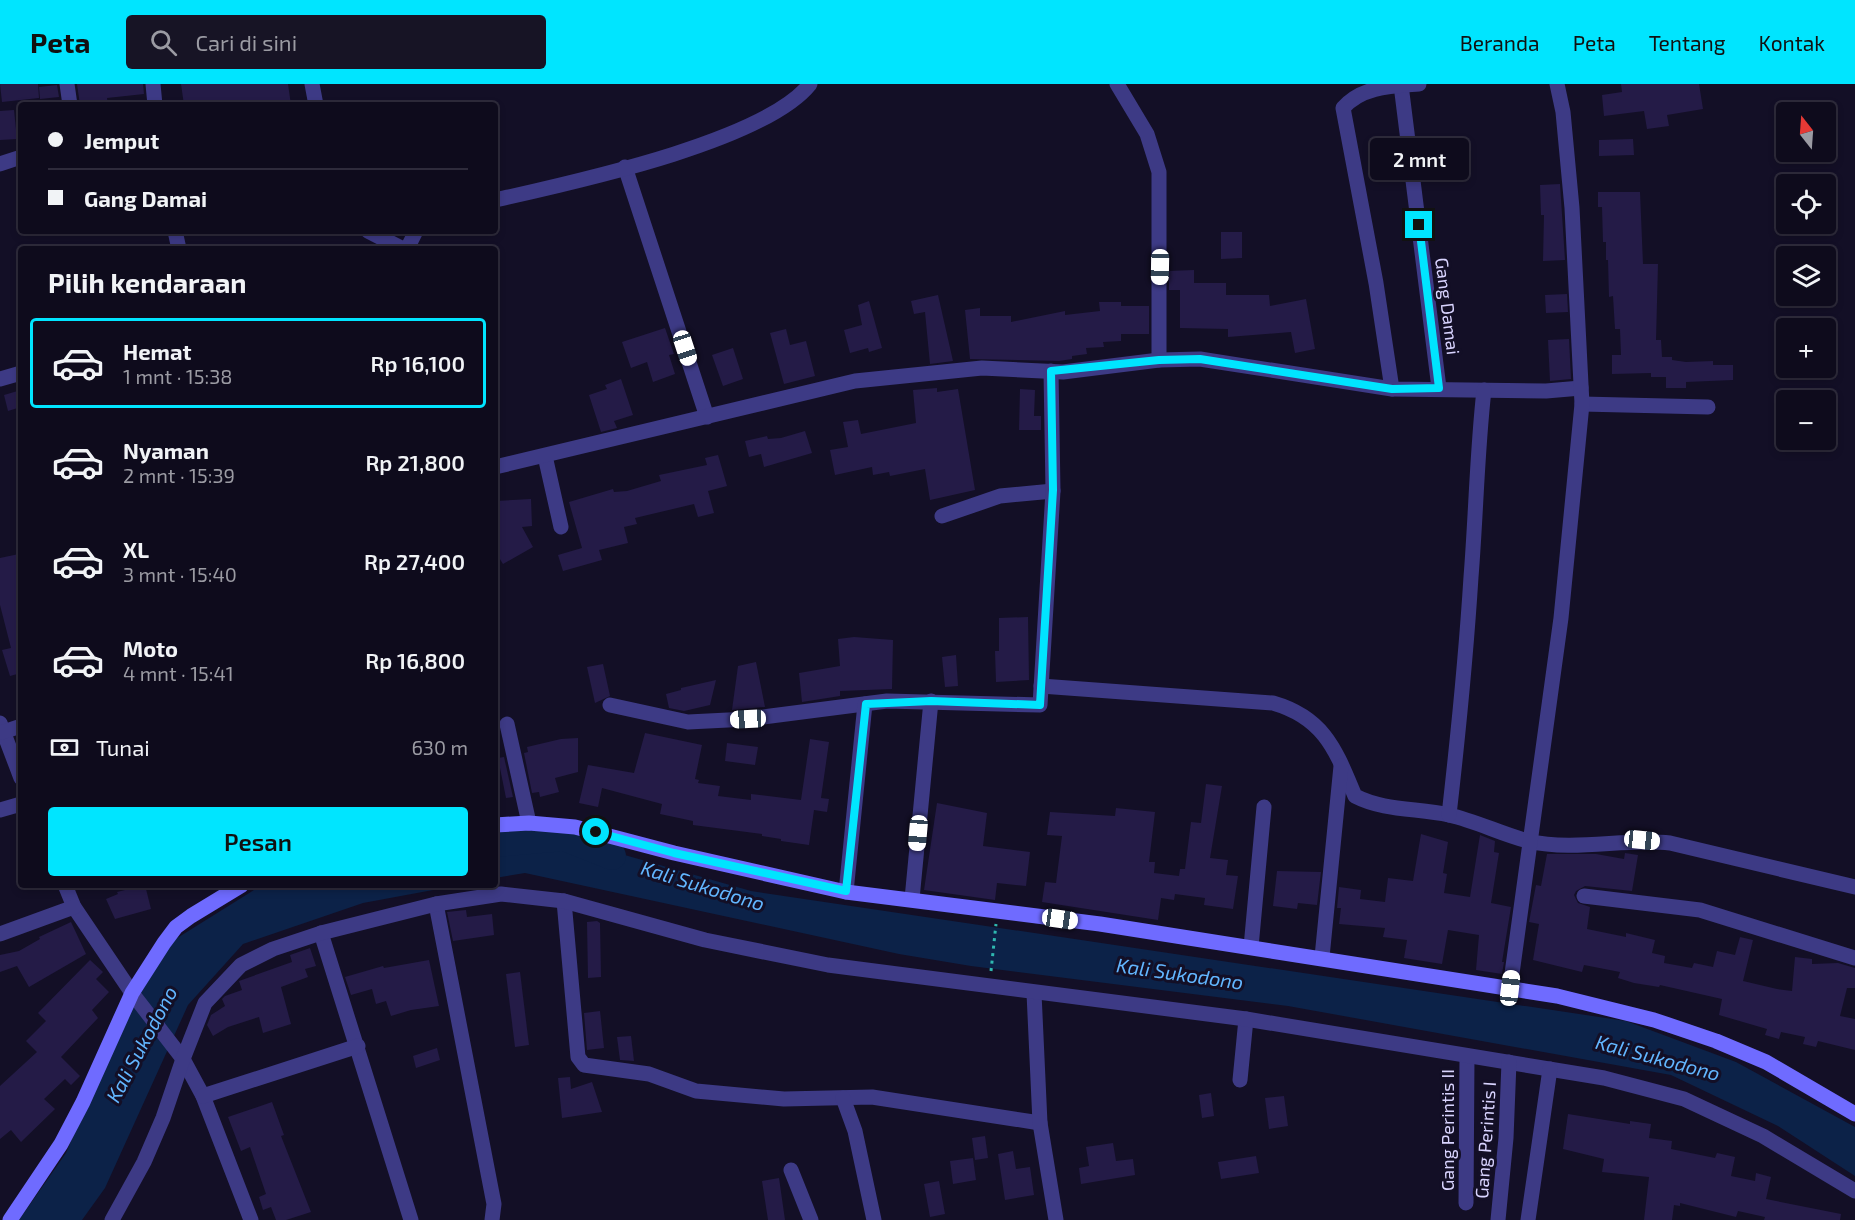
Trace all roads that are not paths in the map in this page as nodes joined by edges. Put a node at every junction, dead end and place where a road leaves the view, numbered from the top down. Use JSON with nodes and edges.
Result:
{"nodes":[{"id":1,"x":68,"y":84,"type":"edge"},
{"id":2,"x":153,"y":84,"type":"edge"},
{"id":3,"x":312,"y":84,"type":"edge"},
{"id":4,"x":810,"y":84,"type":"edge"},
{"id":5,"x":1117,"y":84,"type":"edge"},
{"id":6,"x":1419,"y":84,"type":"edge"},
{"id":7,"x":1557,"y":84,"type":"edge"},
{"id":8,"x":1401,"y":85,"type":"edge"},
{"id":9,"x":70,"y":102,"type":"edge"},
{"id":10,"x":155,"y":102,"type":"edge"},
{"id":11,"x":315,"y":102,"type":"edge"},
{"id":12,"x":18,"y":158,"type":"edge"},
{"id":13,"x":0,"y":164,"type":"edge"},
{"id":14,"x":624,"y":167,"type":"junction"},
{"id":15,"x":498,"y":199,"type":"edge"},
{"id":16,"x":374,"y":234,"type":"edge"},
{"id":17,"x":399,"y":246,"type":"edge"},
{"id":18,"x":1159,"y":360,"type":"junction"},
{"id":19,"x":1051,"y":371,"type":"junction"},
{"id":20,"x":18,"y":374,"type":"edge"},
{"id":21,"x":0,"y":379,"type":"edge"},
{"id":22,"x":1439,"y":388,"type":"junction"},
{"id":23,"x":1392,"y":389,"type":"junction"},
{"id":24,"x":1484,"y":390,"type":"junction"},
{"id":25,"x":1581,"y":396,"type":"junction"},
{"id":26,"x":1708,"y":406,"type":"dead end"},
{"id":27,"x":707,"y":417,"type":"junction"},
{"id":28,"x":545,"y":456,"type":"junction"},
{"id":29,"x":498,"y":466,"type":"edge"},
{"id":30,"x":1053,"y":490,"type":"junction"},
{"id":31,"x":942,"y":516,"type":"dead end"},
{"id":32,"x":561,"y":527,"type":"dead end"},
{"id":33,"x":1041,"y":686,"type":"junction"},
{"id":34,"x":931,"y":701,"type":"junction"},
{"id":35,"x":866,"y":704,"type":"junction"},
{"id":36,"x":610,"y":705,"type":"dead end"},
{"id":37,"x":507,"y":724,"type":"dead end"},
{"id":38,"x":18,"y":726,"type":"edge"},
{"id":39,"x":1,"y":728,"type":"edge"},
{"id":40,"x":1341,"y":760,"type":"junction"},
{"id":41,"x":18,"y":770,"type":"edge"},
{"id":42,"x":18,"y":805,"type":"edge"},
{"id":43,"x":1264,"y":807,"type":"dead end"},
{"id":44,"x":0,"y":810,"type":"edge"},
{"id":45,"x":1449,"y":815,"type":"junction"},
{"id":46,"x":529,"y":823,"type":"junction"},
{"id":47,"x":498,"y":825,"type":"edge"},
{"id":48,"x":1529,"y":841,"type":"junction"},
{"id":49,"x":1855,"y":887,"type":"edge"},
{"id":50,"x":66,"y":888,"type":"edge"},
{"id":51,"x":237,"y":888,"type":"edge"},
{"id":52,"x":846,"y":891,"type":"junction"},
{"id":53,"x":1584,"y":896,"type":"dead end"},
{"id":54,"x":912,"y":899,"type":"junction"},
{"id":55,"x":564,"y":901,"type":"junction"},
{"id":56,"x":436,"y":904,"type":"junction"},
{"id":57,"x":74,"y":907,"type":"junction"},
{"id":58,"x":321,"y":933,"type":"junction"},
{"id":59,"x":0,"y":934,"type":"edge"},
{"id":60,"x":1251,"y":947,"type":"junction"},
{"id":61,"x":1322,"y":957,"type":"junction"},
{"id":62,"x":1855,"y":957,"type":"edge"},
{"id":63,"x":1510,"y":988,"type":"junction"},
{"id":64,"x":1034,"y":993,"type":"junction"},
{"id":65,"x":133,"y":995,"type":"junction"},
{"id":66,"x":1246,"y":1019,"type":"junction"},
{"id":67,"x":357,"y":1046,"type":"junction"},
{"id":68,"x":1467,"y":1056,"type":"junction"},
{"id":69,"x":183,"y":1059,"type":"junction"},
{"id":70,"x":1509,"y":1062,"type":"junction"},
{"id":71,"x":1550,"y":1069,"type":"junction"},
{"id":72,"x":1240,"y":1080,"type":"dead end"},
{"id":73,"x":203,"y":1096,"type":"junction"},
{"id":74,"x":843,"y":1098,"type":"junction"},
{"id":75,"x":1855,"y":1114,"type":"edge"},
{"id":76,"x":1040,"y":1123,"type":"junction"},
{"id":77,"x":791,"y":1170,"type":"dead end"},
{"id":78,"x":1855,"y":1191,"type":"edge"},
{"id":79,"x":1466,"y":1203,"type":"dead end"},
{"id":80,"x":114,"y":1219,"type":"edge"},
{"id":81,"x":10,"y":1220,"type":"edge"},
{"id":82,"x":251,"y":1220,"type":"edge"},
{"id":83,"x":411,"y":1220,"type":"edge"},
{"id":84,"x":492,"y":1220,"type":"edge"},
{"id":85,"x":811,"y":1220,"type":"edge"},
{"id":86,"x":874,"y":1220,"type":"edge"},
{"id":87,"x":1056,"y":1220,"type":"edge"},
{"id":88,"x":1498,"y":1220,"type":"edge"},
{"id":89,"x":1528,"y":1220,"type":"edge"}],
"edges":[{"from":1,"to":9,"type":"street"},
{"from":2,"to":10,"type":"street"},
{"from":3,"to":11,"type":"street"},
{"from":4,"to":14,"type":"street"},
{"from":5,"to":18,"type":"street"},
{"from":6,"to":8,"type":"street"},
{"from":7,"to":25,"type":"street"},
{"from":8,"to":22,"type":"street","name":"Gang Damai"},
{"from":8,"to":23,"type":"street"},
{"from":12,"to":13,"type":"street"},
{"from":14,"to":15,"type":"street"},
{"from":14,"to":27,"type":"street"},
{"from":16,"to":17,"type":"street"},
{"from":18,"to":19,"type":"street"},
{"from":18,"to":23,"type":"street"},
{"from":19,"to":27,"type":"street"},
{"from":19,"to":30,"type":"street"},
{"from":20,"to":21,"type":"street"},
{"from":22,"to":23,"type":"street"},
{"from":22,"to":24,"type":"street"},
{"from":24,"to":25,"type":"street"},
{"from":24,"to":45,"type":"street"},
{"from":25,"to":26,"type":"street"},
{"from":25,"to":48,"type":"street"},
{"from":27,"to":28,"type":"street"},
{"from":28,"to":29,"type":"street"},
{"from":28,"to":32,"type":"street"},
{"from":30,"to":31,"type":"street"},
{"from":30,"to":33,"type":"street"},
{"from":33,"to":34,"type":"street"},
{"from":33,"to":40,"type":"street"},
{"from":34,"to":35,"type":"street"},
{"from":34,"to":54,"type":"street"},
{"from":35,"to":36,"type":"street"},
{"from":35,"to":52,"type":"street"},
{"from":37,"to":46,"type":"street"},
{"from":38,"to":39,"type":"street"},
{"from":39,"to":41,"type":"street"},
{"from":40,"to":45,"type":"street"},
{"from":40,"to":61,"type":"street"},
{"from":42,"to":44,"type":"street"},
{"from":43,"to":60,"type":"street"},
{"from":45,"to":48,"type":"street"},
{"from":46,"to":47,"type":"main road"},
{"from":46,"to":52,"type":"main road"},
{"from":48,"to":49,"type":"street"},
{"from":48,"to":63,"type":"street"},
{"from":50,"to":57,"type":"street"},
{"from":51,"to":65,"type":"main road"},
{"from":52,"to":54,"type":"main road"},
{"from":53,"to":62,"type":"street"},
{"from":54,"to":60,"type":"main road"},
{"from":55,"to":56,"type":"street"},
{"from":55,"to":64,"type":"street"},
{"from":55,"to":74,"type":"street"},
{"from":56,"to":58,"type":"street"},
{"from":56,"to":84,"type":"street"},
{"from":57,"to":59,"type":"street"},
{"from":57,"to":65,"type":"street"},
{"from":58,"to":67,"type":"street"},
{"from":58,"to":69,"type":"street"},
{"from":60,"to":61,"type":"main road"},
{"from":61,"to":63,"type":"main road"},
{"from":63,"to":75,"type":"main road"},
{"from":64,"to":66,"type":"street"},
{"from":64,"to":76,"type":"street"},
{"from":65,"to":69,"type":"street"},
{"from":65,"to":81,"type":"main road"},
{"from":66,"to":68,"type":"street"},
{"from":66,"to":72,"type":"street"},
{"from":67,"to":73,"type":"street"},
{"from":67,"to":83,"type":"street"},
{"from":68,"to":70,"type":"street"},
{"from":68,"to":79,"type":"street","name":"Gang Perintis II"},
{"from":69,"to":73,"type":"street"},
{"from":69,"to":80,"type":"street"},
{"from":70,"to":71,"type":"street"},
{"from":70,"to":88,"type":"street","name":"Gang Perintis I"},
{"from":71,"to":78,"type":"street"},
{"from":71,"to":89,"type":"street"},
{"from":73,"to":82,"type":"street"},
{"from":74,"to":76,"type":"street"},
{"from":74,"to":86,"type":"street"},
{"from":76,"to":87,"type":"street"},
{"from":77,"to":85,"type":"street"}]}
